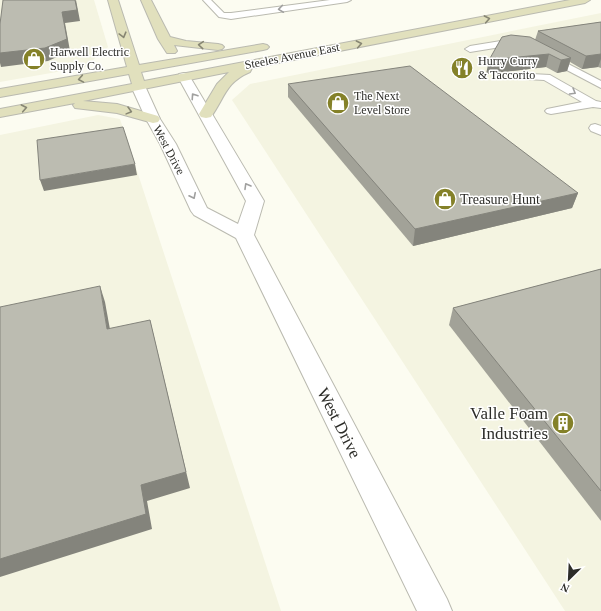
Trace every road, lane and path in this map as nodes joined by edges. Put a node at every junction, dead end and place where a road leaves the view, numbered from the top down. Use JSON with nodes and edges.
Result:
{"nodes":[{"id":1,"x":113,"y":0,"type":"edge"},
{"id":2,"x":146,"y":0,"type":"edge"},
{"id":3,"x":207,"y":0,"type":"edge"},
{"id":4,"x":347,"y":0,"type":"edge"},
{"id":5,"x":585,"y":0,"type":"edge"},
{"id":6,"x":164,"y":39,"type":"junction"},
{"id":7,"x":270,"y":46,"type":"dead end"},
{"id":8,"x":254,"y":48,"type":"junction"},
{"id":9,"x":470,"y":49,"type":"dead end"},
{"id":10,"x":270,"y":61,"type":"junction"},
{"id":11,"x":178,"y":62,"type":"junction"},
{"id":12,"x":133,"y":70,"type":"junction"},
{"id":13,"x":513,"y":76,"type":"edge"},
{"id":14,"x":184,"y":77,"type":"junction"},
{"id":15,"x":601,"y":85,"type":"edge"},
{"id":16,"x":138,"y":86,"type":"junction"},
{"id":17,"x":0,"y":93,"type":"edge"},
{"id":18,"x":49,"y":104,"type":"junction"},
{"id":19,"x":597,"y":105,"type":"edge"},
{"id":20,"x":551,"y":111,"type":"dead end"},
{"id":21,"x":0,"y":113,"type":"edge"},
{"id":22,"x":206,"y":114,"type":"junction"},
{"id":23,"x":153,"y":119,"type":"junction"},
{"id":24,"x":244,"y":235,"type":"junction"},
{"id":25,"x":435,"y":611,"type":"edge"}],
"edges":[{"from":1,"to":12,"type":"main road","one_way":true},
{"from":2,"to":6,"type":"main road"},
{"from":4,"to":3,"type":"lane","one_way":true},
{"from":10,"to":5,"type":"main road","name":"Steeles Avenue East","one_way":true},
{"from":8,"to":6,"type":"main road","one_way":true},
{"from":6,"to":11,"type":"main road"},
{"from":7,"to":8,"type":"main road","name":"Steeles Avenue East"},
{"from":8,"to":11,"type":"main road","name":"Steeles Avenue East"},
{"from":9,"to":15,"type":"lane"},
{"from":10,"to":14,"type":"main road","name":"Steeles Avenue East"},
{"from":10,"to":22,"type":"main road"},
{"from":11,"to":12,"type":"main road","name":"Steeles Avenue East"},
{"from":11,"to":14,"type":"main road"},
{"from":12,"to":16,"type":"main road"},
{"from":12,"to":17,"type":"main road","name":"Steeles Avenue East","one_way":true},
{"from":13,"to":19,"type":"lane","one_way":true},
{"from":14,"to":16,"type":"main road","name":"Steeles Avenue East"},
{"from":22,"to":14,"type":"street","one_way":true},
{"from":16,"to":18,"type":"main road","name":"Steeles Avenue East"},
{"from":16,"to":23,"type":"street","name":"West Drive"},
{"from":21,"to":18,"type":"main road","name":"Steeles Avenue East","one_way":true},
{"from":18,"to":23,"type":"main road","one_way":true},
{"from":19,"to":20,"type":"lane"},
{"from":24,"to":22,"type":"street","one_way":true},
{"from":23,"to":24,"type":"street","name":"West Drive","one_way":true},
{"from":24,"to":25,"type":"street","name":"West Drive"}]}
